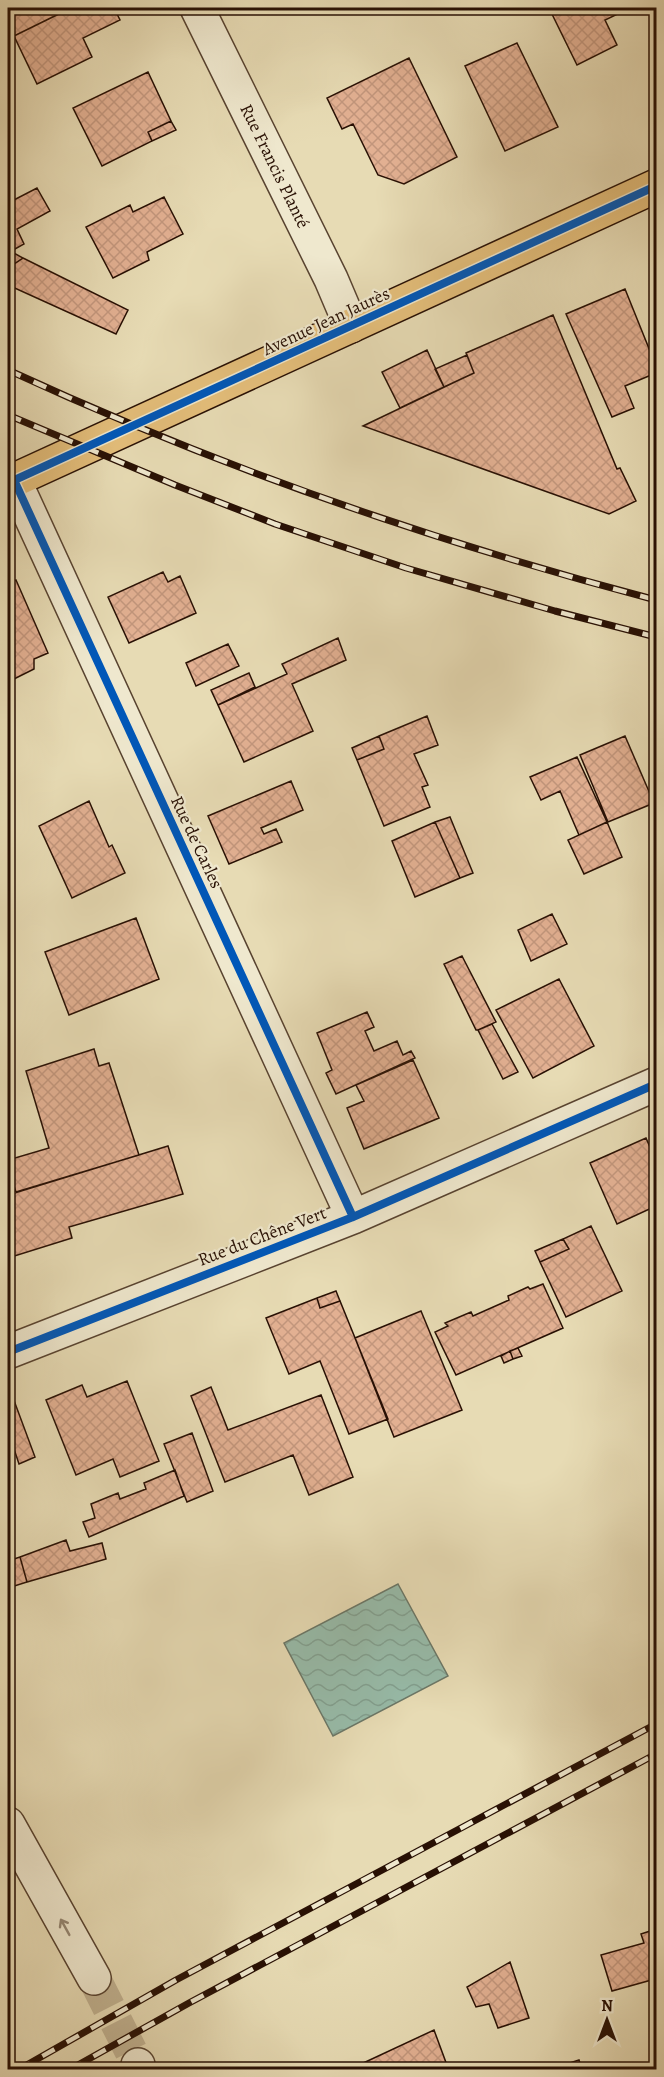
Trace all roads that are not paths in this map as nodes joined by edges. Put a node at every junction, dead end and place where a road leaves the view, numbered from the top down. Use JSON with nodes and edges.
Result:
{"nodes":[{"id":1,"x":197,"y":8,"type":"edge"},
{"id":2,"x":657,"y":186,"type":"edge"},
{"id":3,"x":351,"y":326,"type":"junction"},
{"id":4,"x":11,"y":482,"type":"edge"},
{"id":5,"x":657,"y":1084,"type":"edge"},
{"id":6,"x":353,"y":1216,"type":"junction"},
{"id":7,"x":8,"y":1352,"type":"edge"},
{"id":8,"x":8,"y":1824,"type":"edge"},
{"id":9,"x":94,"y":1978,"type":"tunnel mouth"}],
"edges":[{"from":1,"to":3,"type":"street","name":"Rue Francis Planté"},
{"from":2,"to":3,"type":"main road","name":"Avenue Jean Jaurès"},
{"from":3,"to":4,"type":"main road","name":"Avenue Jean Jaurès"},
{"from":4,"to":6,"type":"street","name":"Rue de Carles"},
{"from":5,"to":6,"type":"street","name":"Rue du Chêne Vert"},
{"from":6,"to":7,"type":"street","name":"Rue du Chêne Vert"},
{"from":9,"to":8,"type":"street","one_way":true}]}
